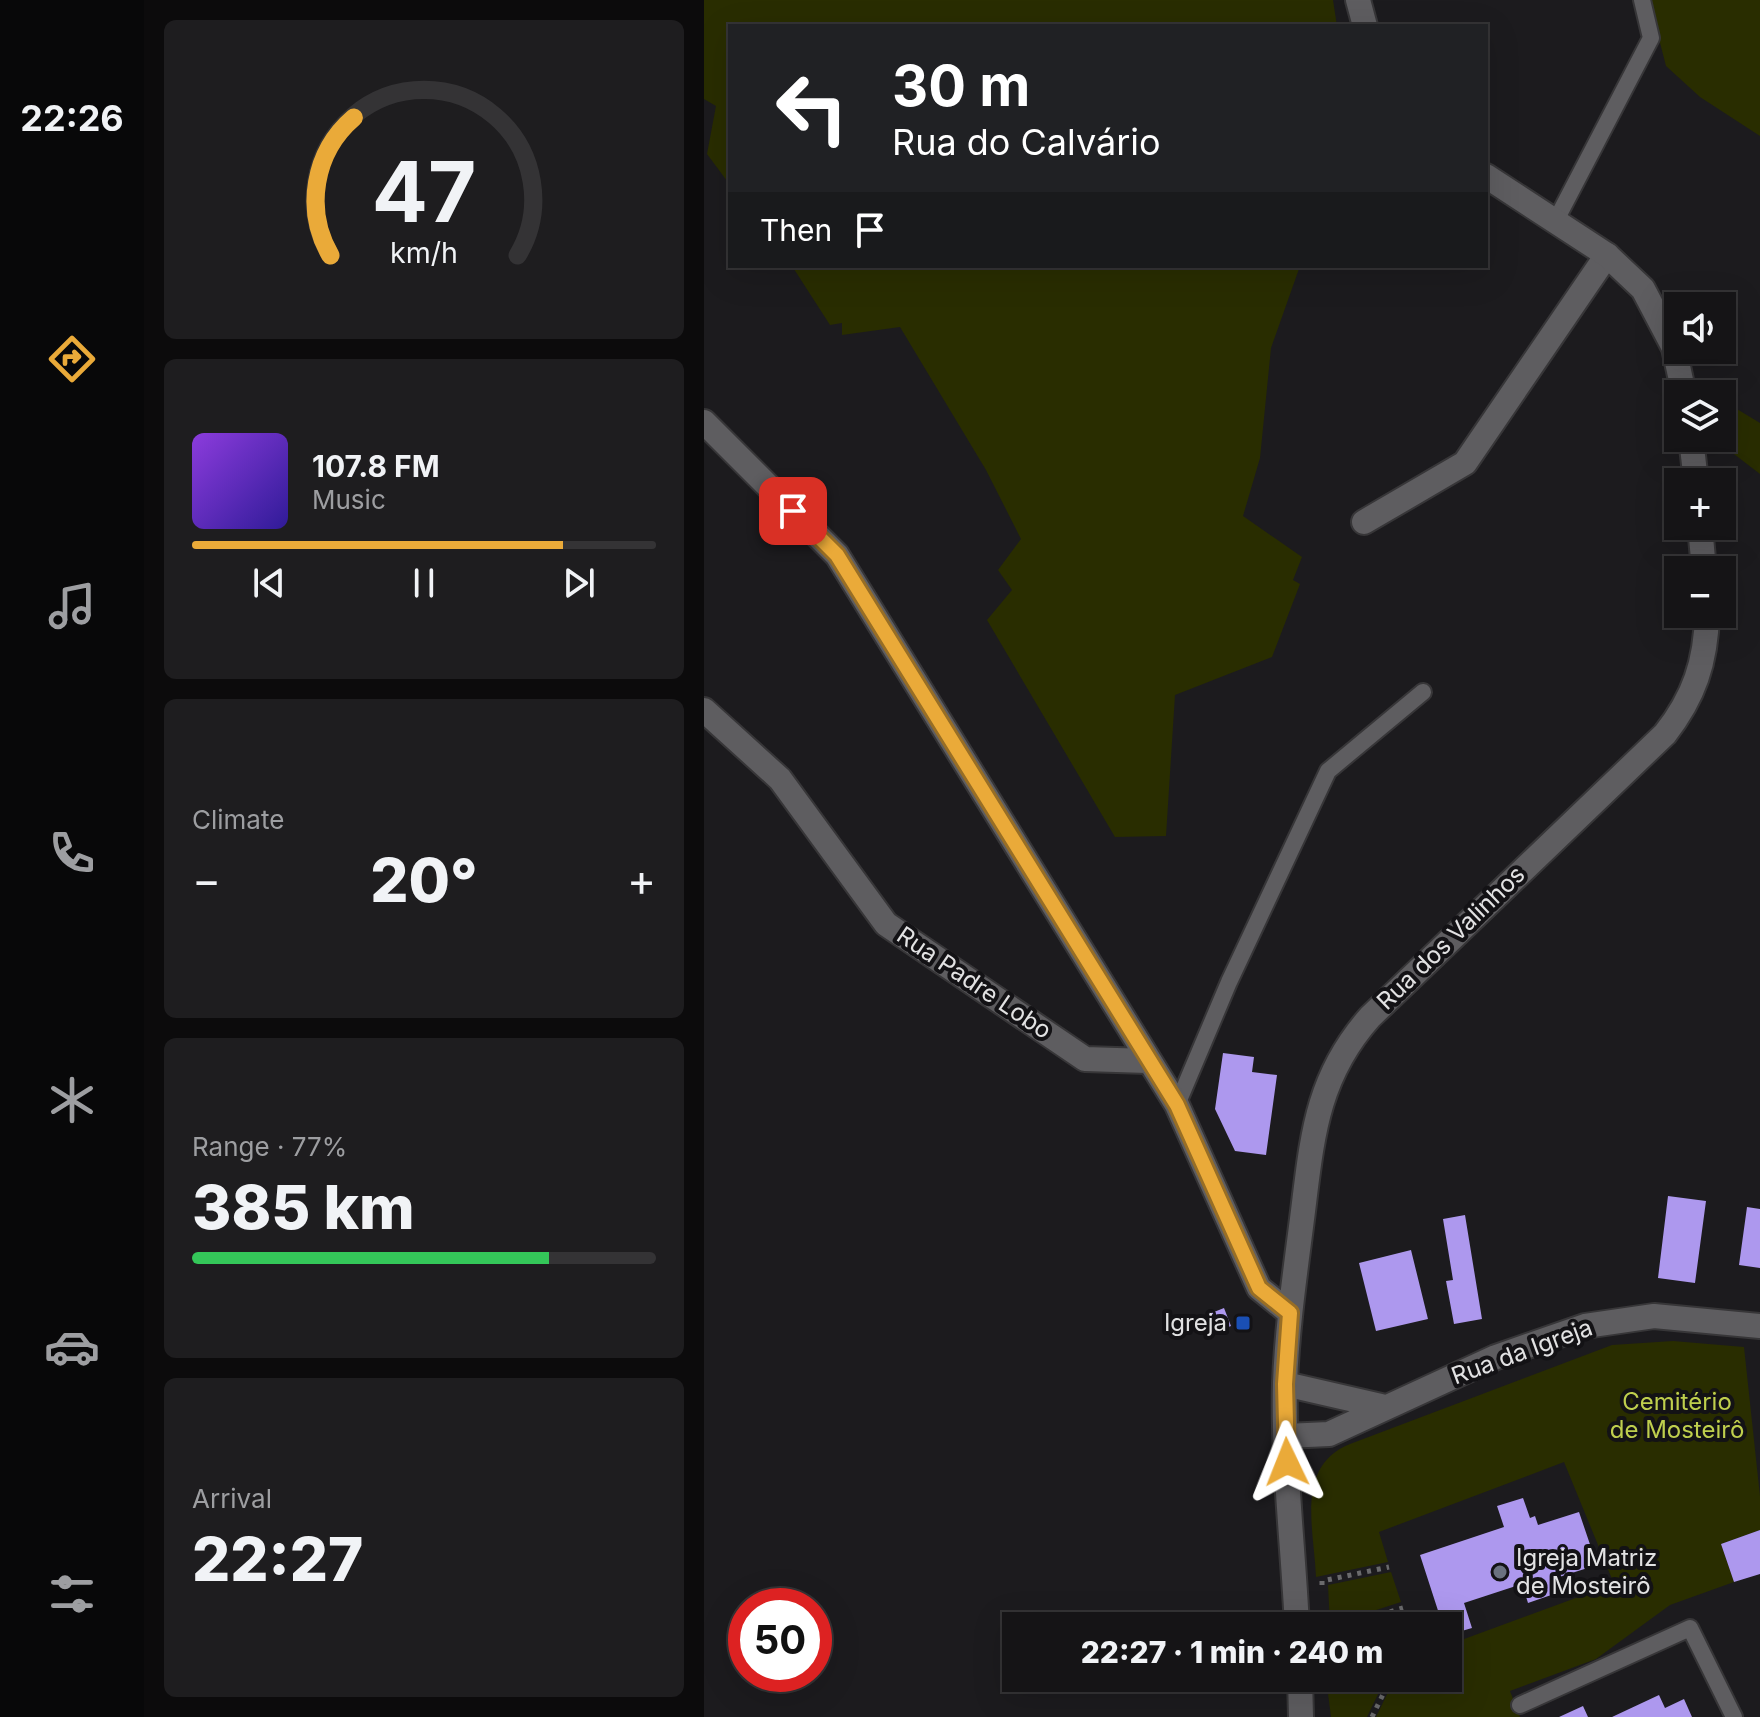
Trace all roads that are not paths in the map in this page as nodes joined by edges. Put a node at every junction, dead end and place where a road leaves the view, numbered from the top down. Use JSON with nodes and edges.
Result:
{"nodes":[{"id":1,"x":1358,"y":0,"type":"edge"},
{"id":2,"x":1642,"y":0,"type":"edge"},
{"id":3,"x":1364,"y":24,"type":"edge"},
{"id":4,"x":1488,"y":177,"type":"edge"},
{"id":5,"x":1554,"y":224,"type":"junction"},
{"id":6,"x":1607,"y":255,"type":"junction"},
{"id":7,"x":1681,"y":380,"type":"edge"},
{"id":8,"x":704,"y":422,"type":"edge"},
{"id":9,"x":1364,"y":522,"type":"dead end"},
{"id":10,"x":1706,"y":628,"type":"edge"},
{"id":11,"x":1423,"y":692,"type":"dead end"},
{"id":12,"x":704,"y":710,"type":"edge"},
{"id":13,"x":1148,"y":1061,"type":"junction"},
{"id":14,"x":1177,"y":1105,"type":"junction"},
{"id":15,"x":1290,"y":1313,"type":"junction"},
{"id":16,"x":1760,"y":1326,"type":"edge"},
{"id":17,"x":1285,"y":1384,"type":"junction"},
{"id":18,"x":1385,"y":1407,"type":"junction"},
{"id":19,"x":1286,"y":1436,"type":"junction"},
{"id":20,"x":1296,"y":1612,"type":"edge"},
{"id":21,"x":1300,"y":1692,"type":"edge"},
{"id":22,"x":1520,"y":1705,"type":"dead end"},
{"id":23,"x":1301,"y":1717,"type":"edge"},
{"id":24,"x":1734,"y":1717,"type":"edge"}],
"edges":[{"from":1,"to":3,"type":"street"},
{"from":2,"to":5,"type":"lane"},
{"from":4,"to":5,"type":"street"},
{"from":5,"to":6,"type":"street"},
{"from":6,"to":7,"type":"street"},
{"from":6,"to":9,"type":"street"},
{"from":8,"to":13,"type":"street"},
{"from":10,"to":15,"type":"street","name":"Rua dos Valinhos"},
{"from":11,"to":14,"type":"lane"},
{"from":12,"to":13,"type":"street","name":"Rua Padre Lobo"},
{"from":13,"to":14,"type":"street"},
{"from":14,"to":15,"type":"street"},
{"from":15,"to":17,"type":"street","name":"Rua dos Valinhos"},
{"from":16,"to":18,"type":"street","name":"Rua da Igreja"},
{"from":17,"to":18,"type":"street"},
{"from":17,"to":19,"type":"street","name":"Rua dos Valinhos"},
{"from":18,"to":19,"type":"street","name":"Rua da Igreja"},
{"from":19,"to":20,"type":"street","name":"Rua dos Valinhos"},
{"from":21,"to":23,"type":"street"},
{"from":22,"to":24,"type":"lane"}]}
